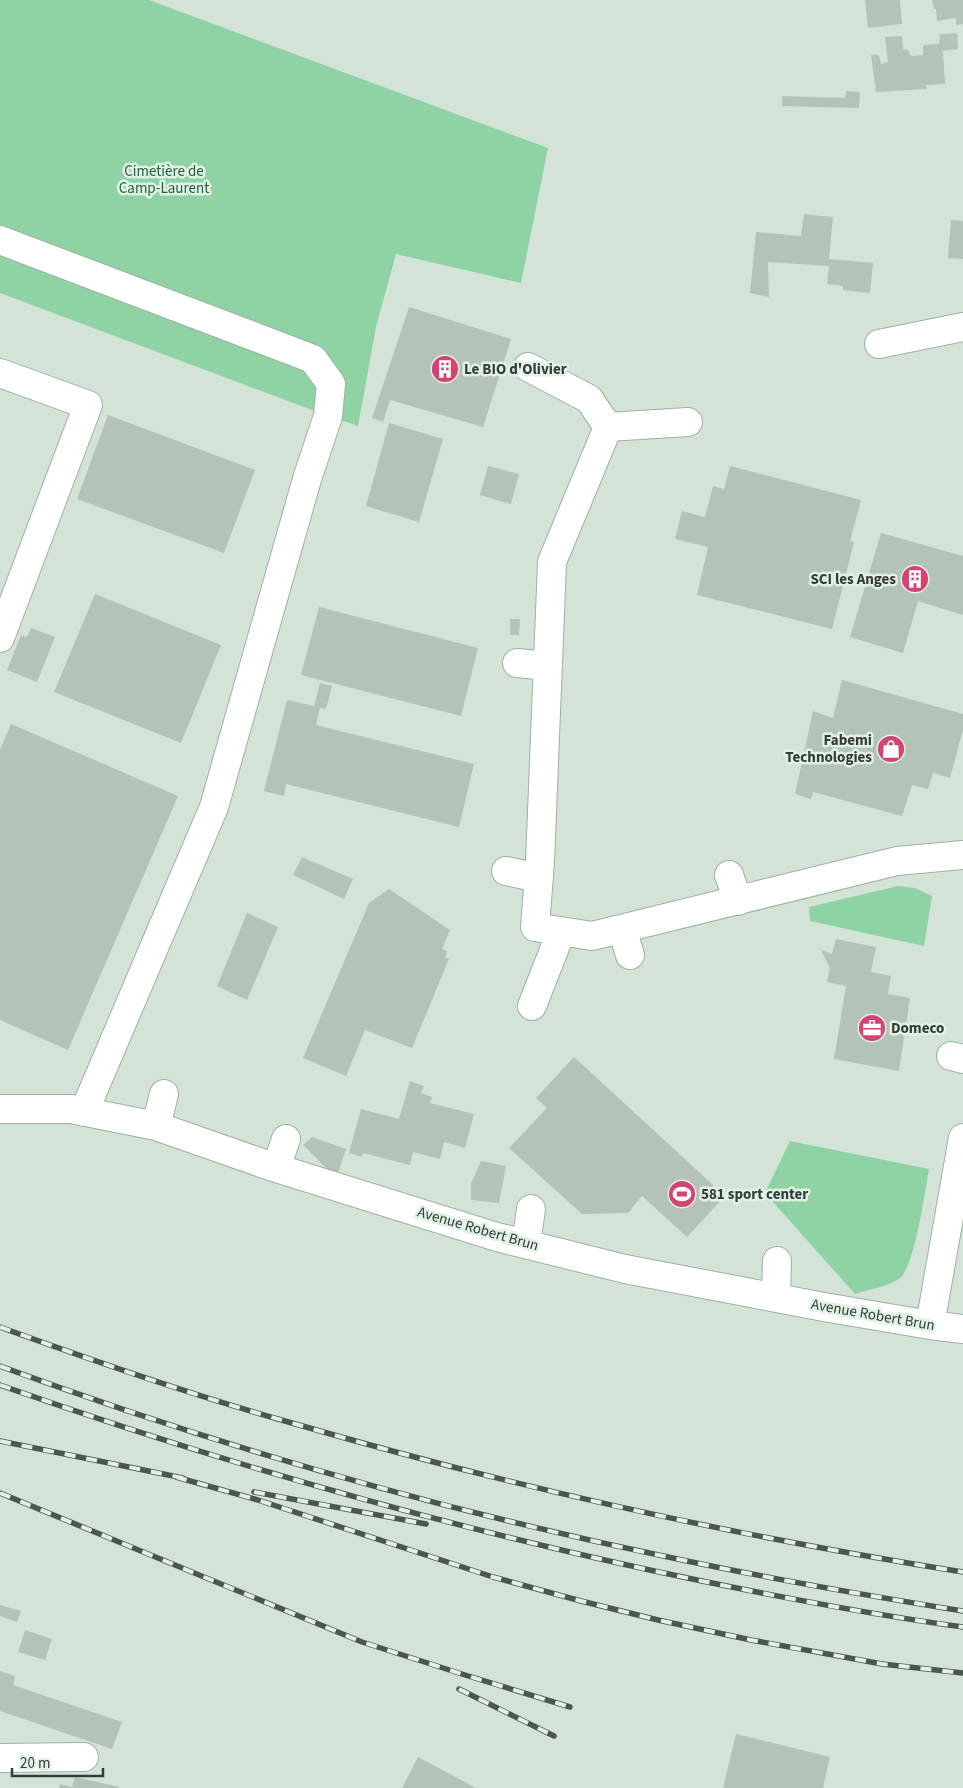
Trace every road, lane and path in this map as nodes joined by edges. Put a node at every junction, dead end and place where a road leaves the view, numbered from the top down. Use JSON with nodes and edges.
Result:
{"nodes":[{"id":1,"x":0,"y":240,"type":"edge"},
{"id":2,"x":963,"y":327,"type":"edge"},
{"id":3,"x":879,"y":344,"type":"dead end"},
{"id":4,"x":528,"y":367,"type":"dead end"},
{"id":5,"x":0,"y":373,"type":"edge"},
{"id":6,"x":688,"y":422,"type":"dead end"},
{"id":7,"x":608,"y":427,"type":"junction"},
{"id":8,"x":0,"y":638,"type":"edge"},
{"id":9,"x":517,"y":663,"type":"dead end"},
{"id":10,"x":548,"y":666,"type":"junction"},
{"id":11,"x":963,"y":856,"type":"edge"},
{"id":12,"x":506,"y":871,"type":"dead end"},
{"id":13,"x":729,"y":875,"type":"dead end"},
{"id":14,"x":539,"y":878,"type":"junction"},
{"id":15,"x":738,"y":900,"type":"junction"},
{"id":16,"x":622,"y":929,"type":"junction"},
{"id":17,"x":561,"y":932,"type":"junction"},
{"id":18,"x":630,"y":955,"type":"dead end"},
{"id":19,"x":532,"y":1006,"type":"dead end"},
{"id":20,"x":164,"y":1094,"type":"dead end"},
{"id":21,"x":0,"y":1109,"type":"edge"},
{"id":22,"x":84,"y":1112,"type":"junction"},
{"id":23,"x":156,"y":1126,"type":"junction"},
{"id":24,"x":286,"y":1139,"type":"dead end"},
{"id":25,"x":962,"y":1149,"type":"edge"},
{"id":26,"x":276,"y":1168,"type":"junction"},
{"id":27,"x":532,"y":1209,"type":"dead end"},
{"id":28,"x":526,"y":1244,"type":"junction"},
{"id":29,"x":777,"y":1261,"type":"dead end"},
{"id":30,"x":776,"y":1297,"type":"junction"},
{"id":31,"x":930,"y":1325,"type":"junction"},
{"id":32,"x":963,"y":1329,"type":"edge"},
{"id":33,"x":84,"y":1757,"type":"dead end"},
{"id":34,"x":0,"y":1758,"type":"edge"}],
"edges":[{"from":1,"to":22,"type":"street"},
{"from":2,"to":3,"type":"street"},
{"from":4,"to":7,"type":"street"},
{"from":5,"to":8,"type":"street"},
{"from":6,"to":7,"type":"street"},
{"from":7,"to":10,"type":"street"},
{"from":9,"to":10,"type":"street"},
{"from":10,"to":14,"type":"street"},
{"from":11,"to":15,"type":"street"},
{"from":12,"to":14,"type":"street"},
{"from":13,"to":15,"type":"street"},
{"from":14,"to":17,"type":"street"},
{"from":15,"to":16,"type":"street"},
{"from":16,"to":17,"type":"street"},
{"from":16,"to":18,"type":"street"},
{"from":17,"to":19,"type":"street"},
{"from":20,"to":23,"type":"street"},
{"from":21,"to":22,"type":"street","name":"Avenue Robert Brun"},
{"from":22,"to":23,"type":"street","name":"Avenue Robert Brun"},
{"from":23,"to":26,"type":"street","name":"Avenue Robert Brun"},
{"from":24,"to":26,"type":"street"},
{"from":25,"to":31,"type":"street"},
{"from":26,"to":28,"type":"street","name":"Avenue Robert Brun"},
{"from":27,"to":28,"type":"street"},
{"from":28,"to":30,"type":"street","name":"Avenue Robert Brun"},
{"from":29,"to":30,"type":"street"},
{"from":30,"to":31,"type":"street","name":"Avenue Robert Brun"},
{"from":31,"to":32,"type":"street","name":"Avenue Robert Brun"},
{"from":33,"to":34,"type":"street"}]}
